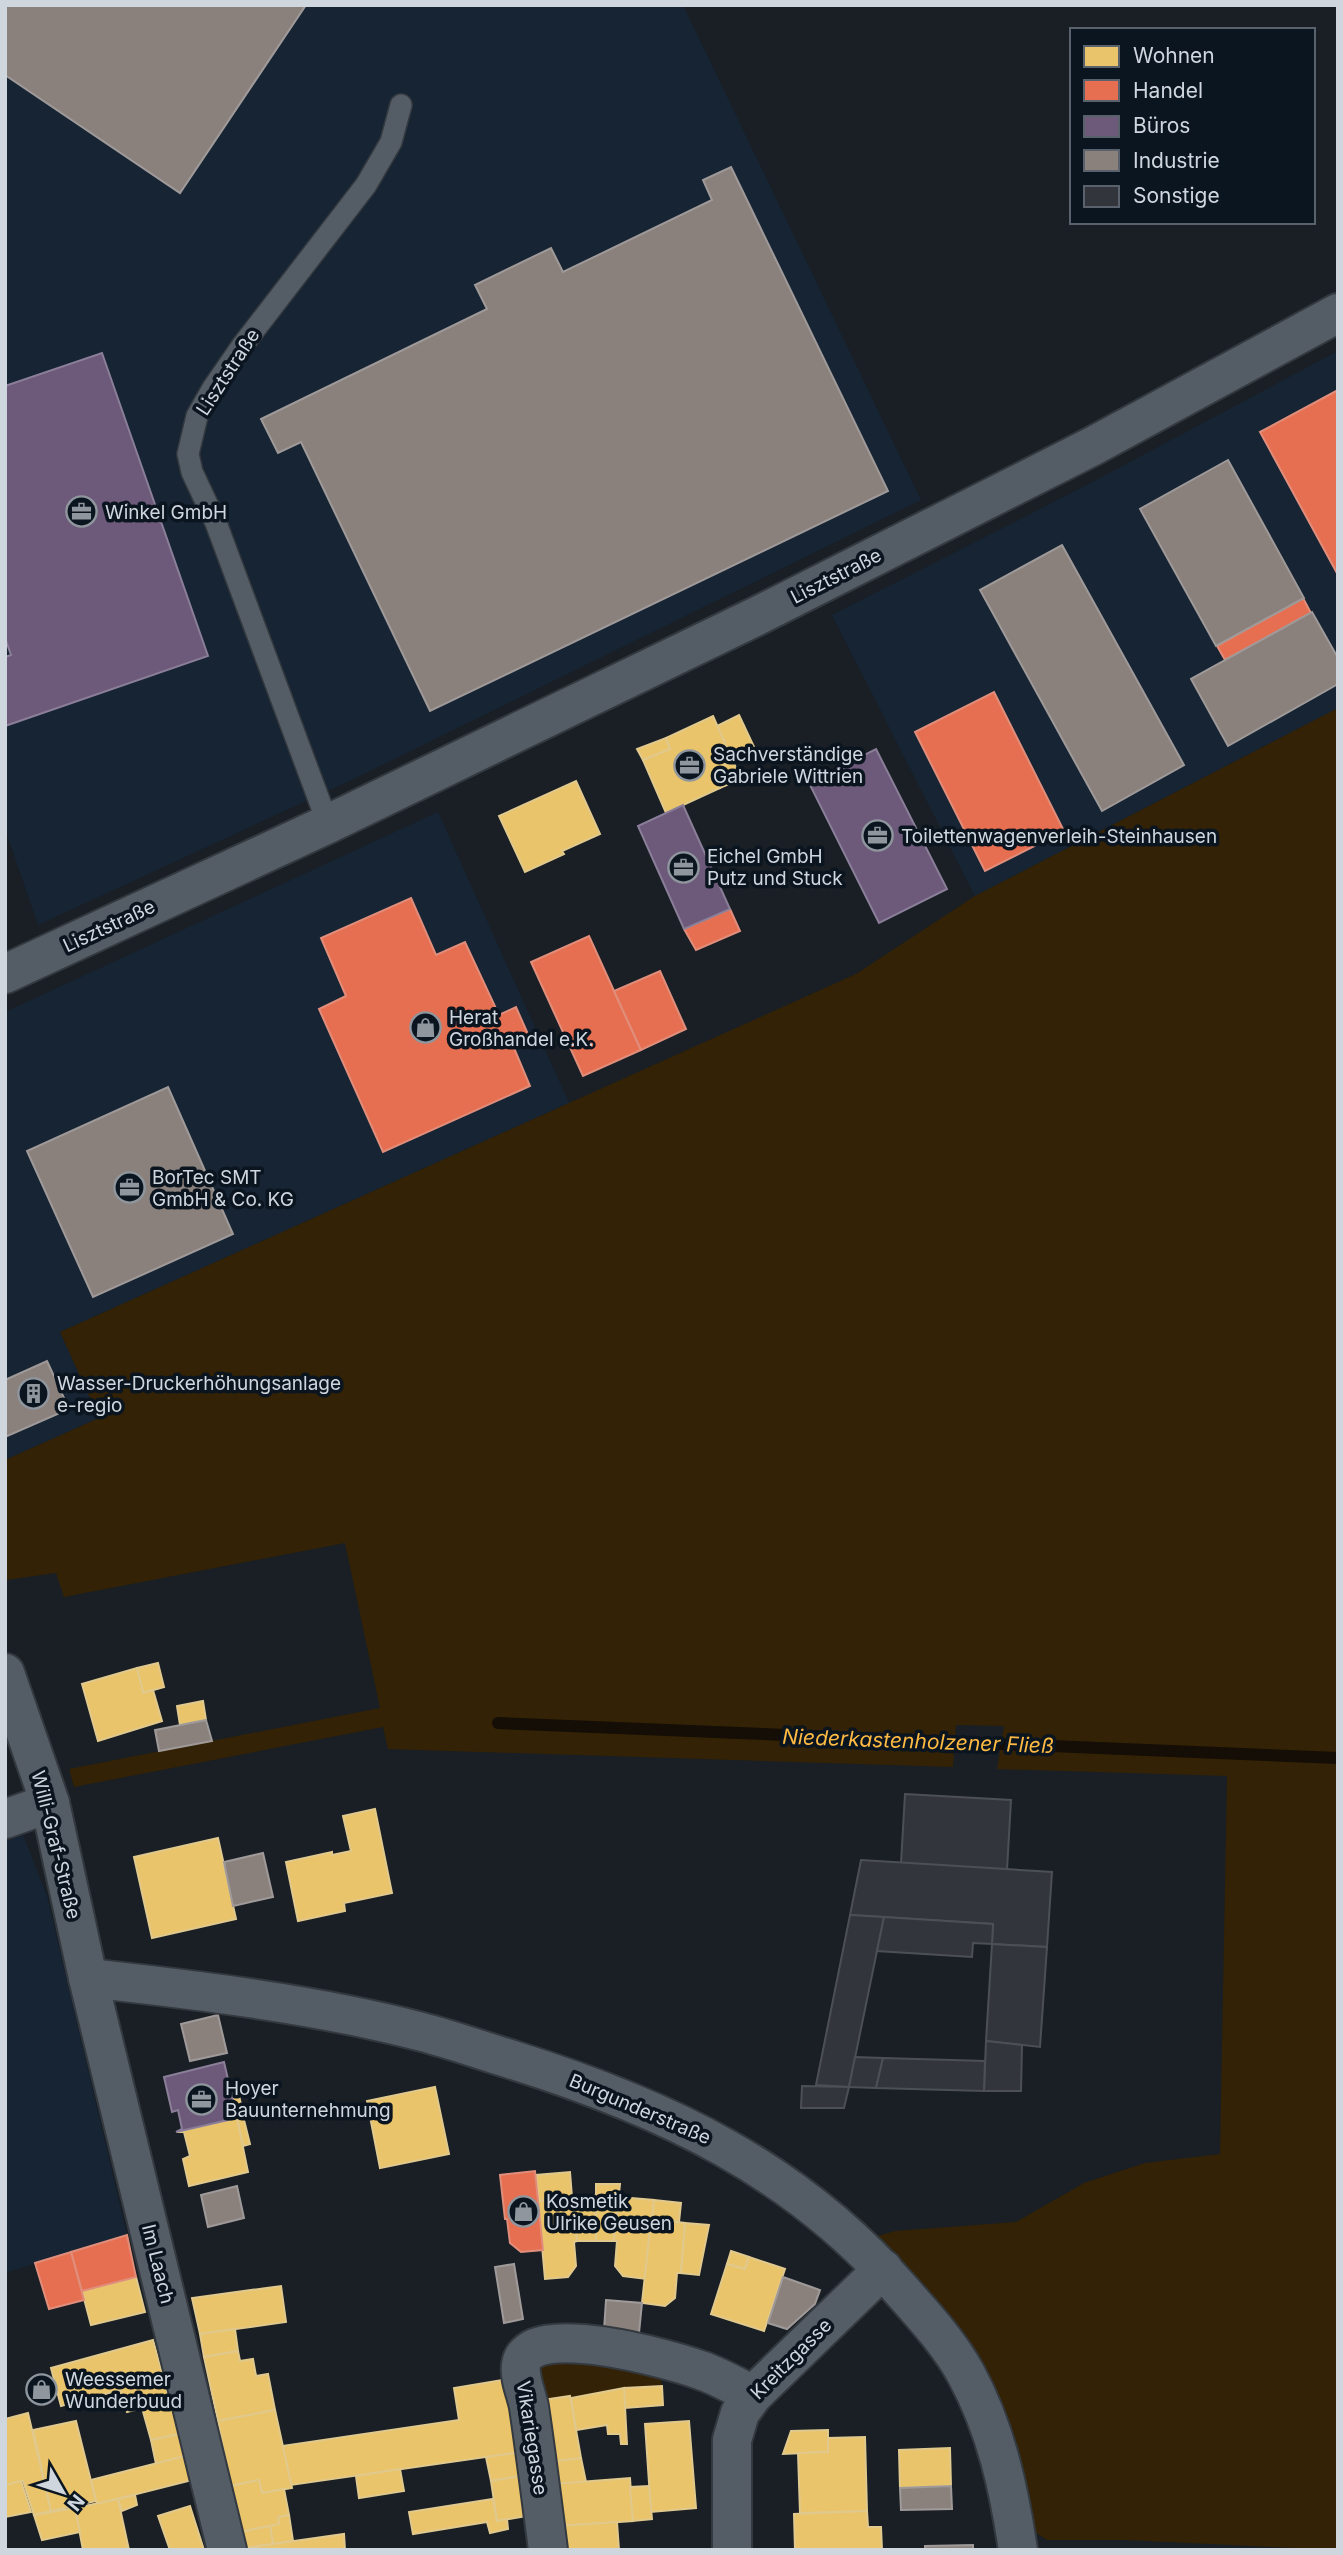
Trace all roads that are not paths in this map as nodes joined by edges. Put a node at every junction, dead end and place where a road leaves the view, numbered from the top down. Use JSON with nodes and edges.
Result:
{"nodes":[{"id":1,"x":401,"y":105,"type":"dead end"},
{"id":2,"x":1338,"y":313,"type":"edge"},
{"id":3,"x":328,"y":824,"type":"junction"},
{"id":4,"x":5,"y":974,"type":"edge"},
{"id":5,"x":5,"y":1673,"type":"edge"},
{"id":6,"x":50,"y":1803,"type":"junction"},
{"id":7,"x":5,"y":1819,"type":"edge"},
{"id":8,"x":88,"y":1978,"type":"junction"},
{"id":9,"x":883,"y":2269,"type":"junction"},
{"id":10,"x":753,"y":2395,"type":"junction"},
{"id":11,"x":227,"y":2550,"type":"edge"},
{"id":12,"x":548,"y":2550,"type":"edge"},
{"id":13,"x":733,"y":2550,"type":"edge"},
{"id":14,"x":1018,"y":2550,"type":"edge"}],
"edges":[{"from":1,"to":3,"type":"lane","name":"Lisztstraße"},
{"from":2,"to":3,"type":"street","name":"Lisztstraße"},
{"from":3,"to":4,"type":"street","name":"Lisztstraße"},
{"from":5,"to":6,"type":"street","name":"Willi-Graf-Straße"},
{"from":6,"to":7,"type":"street"},
{"from":6,"to":8,"type":"street","name":"Willi-Graf-Straße"},
{"from":8,"to":9,"type":"street","name":"Burgunderstraße"},
{"from":8,"to":11,"type":"street","name":"Im Laach"},
{"from":9,"to":10,"type":"street","name":"Kreitzgasse"},
{"from":9,"to":14,"type":"street","name":"Burgunderstraße"},
{"from":10,"to":12,"type":"street","name":"Vikariegasse"},
{"from":10,"to":13,"type":"street","name":"Kreitzgasse"}]}
